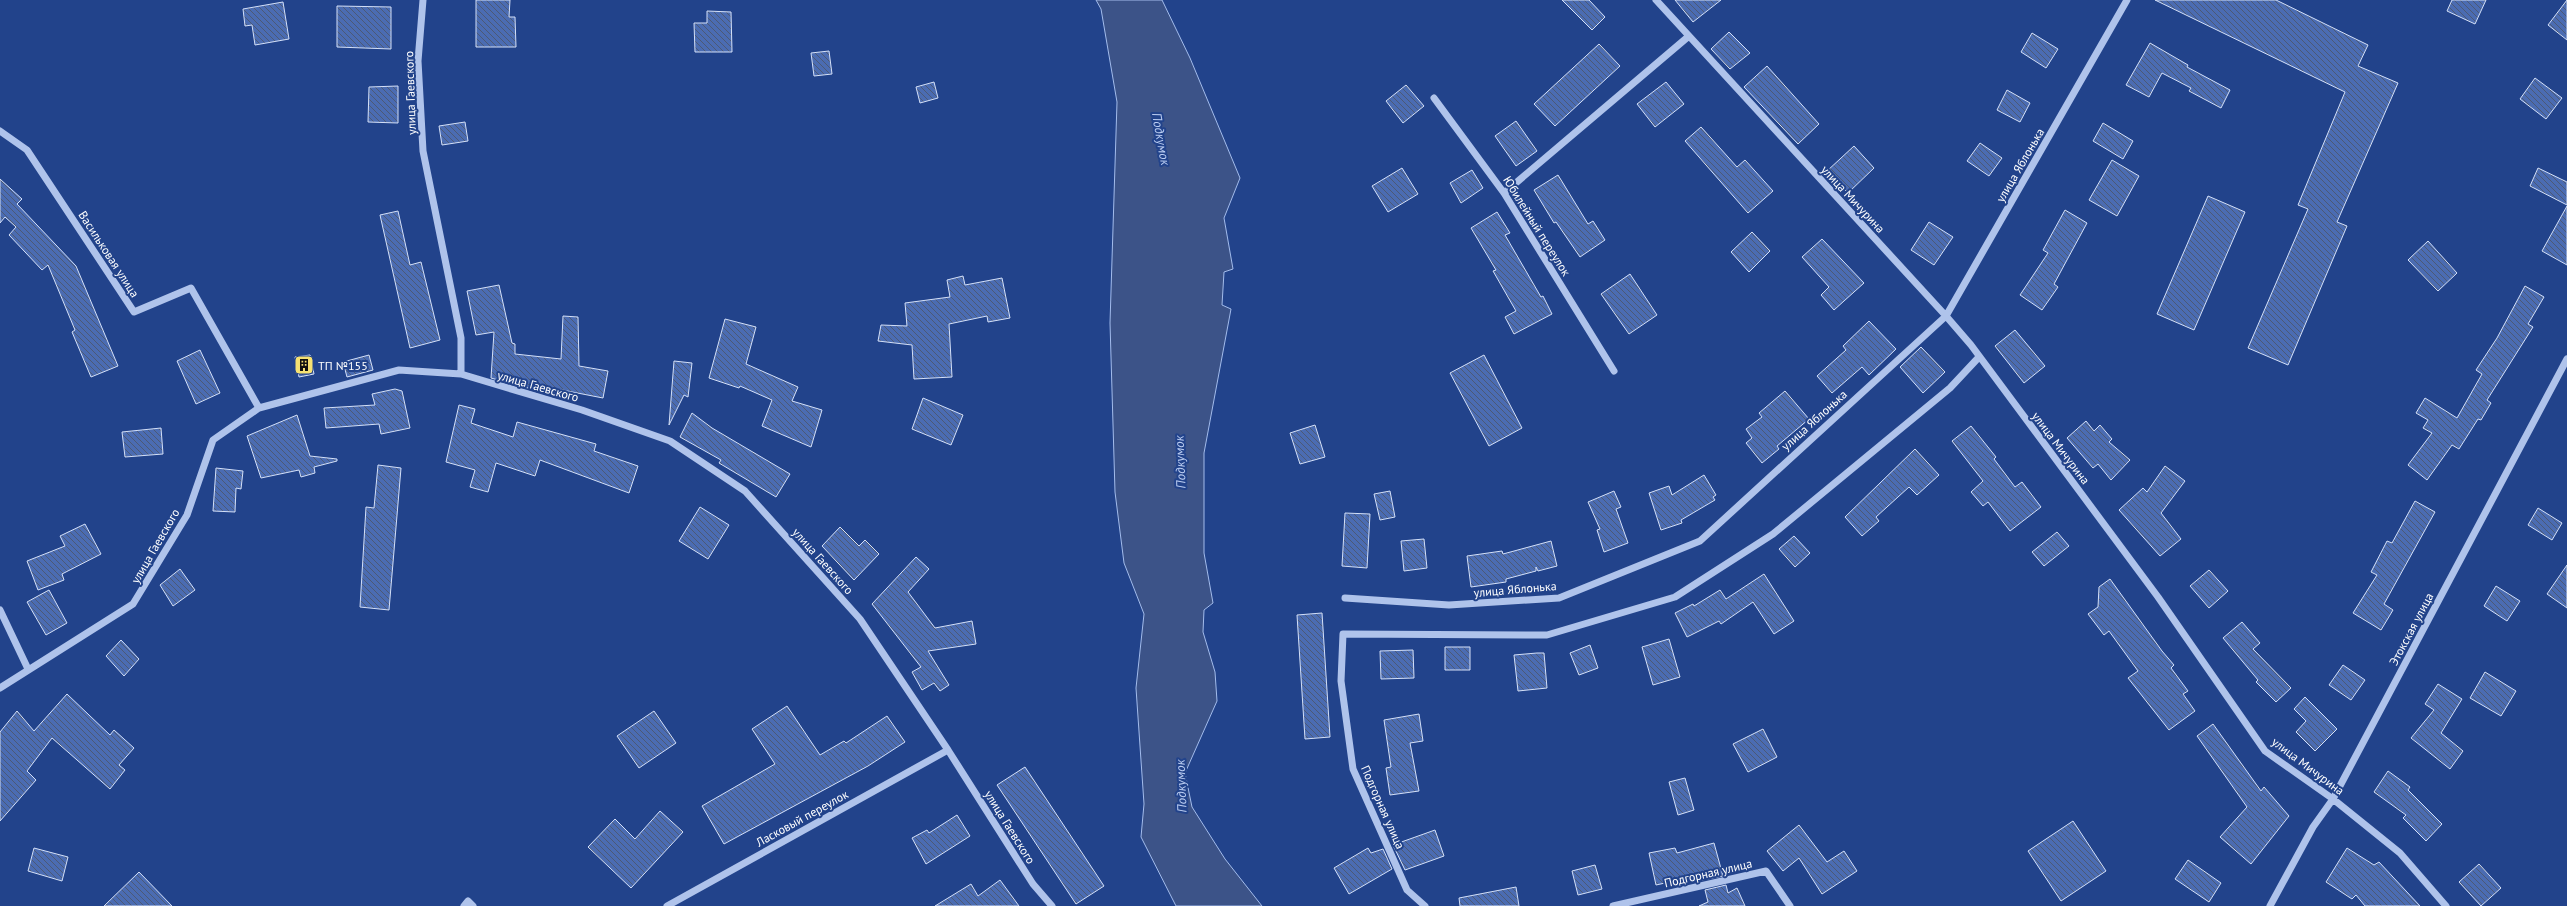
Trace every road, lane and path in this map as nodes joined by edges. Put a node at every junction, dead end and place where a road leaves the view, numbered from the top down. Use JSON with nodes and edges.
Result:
{"nodes":[{"id":1,"x":423,"y":0,"type":"edge"},
{"id":2,"x":1656,"y":0,"type":"edge"},
{"id":3,"x":2127,"y":0,"type":"edge"},
{"id":4,"x":1689,"y":36,"type":"junction"},
{"id":5,"x":1434,"y":98,"type":"dead end"},
{"id":6,"x":0,"y":131,"type":"edge"},
{"id":7,"x":1504,"y":192,"type":"junction"},
{"id":8,"x":1946,"y":316,"type":"junction"},
{"id":9,"x":1979,"y":356,"type":"junction"},
{"id":10,"x":2567,"y":360,"type":"edge"},
{"id":11,"x":1614,"y":371,"type":"dead end"},
{"id":12,"x":461,"y":374,"type":"junction"},
{"id":13,"x":260,"y":408,"type":"junction"},
{"id":14,"x":1345,"y":598,"type":"dead end"},
{"id":15,"x":0,"y":610,"type":"edge"},
{"id":16,"x":28,"y":669,"type":"junction"},
{"id":17,"x":0,"y":688,"type":"edge"},
{"id":18,"x":948,"y":750,"type":"junction"},
{"id":19,"x":2333,"y":799,"type":"junction"},
{"id":20,"x":464,"y":906,"type":"edge"},
{"id":21,"x":473,"y":906,"type":"edge"},
{"id":22,"x":667,"y":906,"type":"edge"},
{"id":23,"x":1052,"y":906,"type":"edge"},
{"id":24,"x":1425,"y":906,"type":"edge"},
{"id":25,"x":1613,"y":906,"type":"edge"},
{"id":26,"x":1790,"y":906,"type":"edge"},
{"id":27,"x":2270,"y":906,"type":"edge"},
{"id":28,"x":2446,"y":906,"type":"edge"}],
"edges":[{"from":1,"to":12,"type":"street","name":"улица Гаевского"},
{"from":2,"to":4,"type":"street","name":"улица Мичурина"},
{"from":3,"to":8,"type":"street","name":"улица Яблонька"},
{"from":4,"to":7,"type":"street"},
{"from":4,"to":8,"type":"street","name":"улица Мичурина"},
{"from":5,"to":7,"type":"street","name":"Юбилейный переулок"},
{"from":6,"to":13,"type":"street","name":"Васильковая улица"},
{"from":7,"to":11,"type":"street","name":"Юбилейный переулок"},
{"from":8,"to":9,"type":"street","name":"улица Мичурина"},
{"from":8,"to":14,"type":"street","name":"улица Яблонька"},
{"from":9,"to":19,"type":"street","name":"улица Мичурина"},
{"from":9,"to":24,"type":"street","name":"Подгорная улица"},
{"from":10,"to":19,"type":"street","name":"Этокская улица"},
{"from":12,"to":13,"type":"street","name":"улица Гаевского"},
{"from":12,"to":18,"type":"street","name":"улица Гаевского"},
{"from":13,"to":16,"type":"street","name":"улица Гаевского"},
{"from":15,"to":16,"type":"street"},
{"from":16,"to":17,"type":"street","name":"улица Гаевского"},
{"from":18,"to":22,"type":"street","name":"Ласковый переулок"},
{"from":18,"to":23,"type":"street","name":"улица Гаевского"},
{"from":19,"to":27,"type":"street","name":"Этокская улица"},
{"from":19,"to":28,"type":"street","name":"улица Мичурина"},
{"from":20,"to":21,"type":"street"},
{"from":25,"to":26,"type":"street","name":"Подгорная улица"}]}
